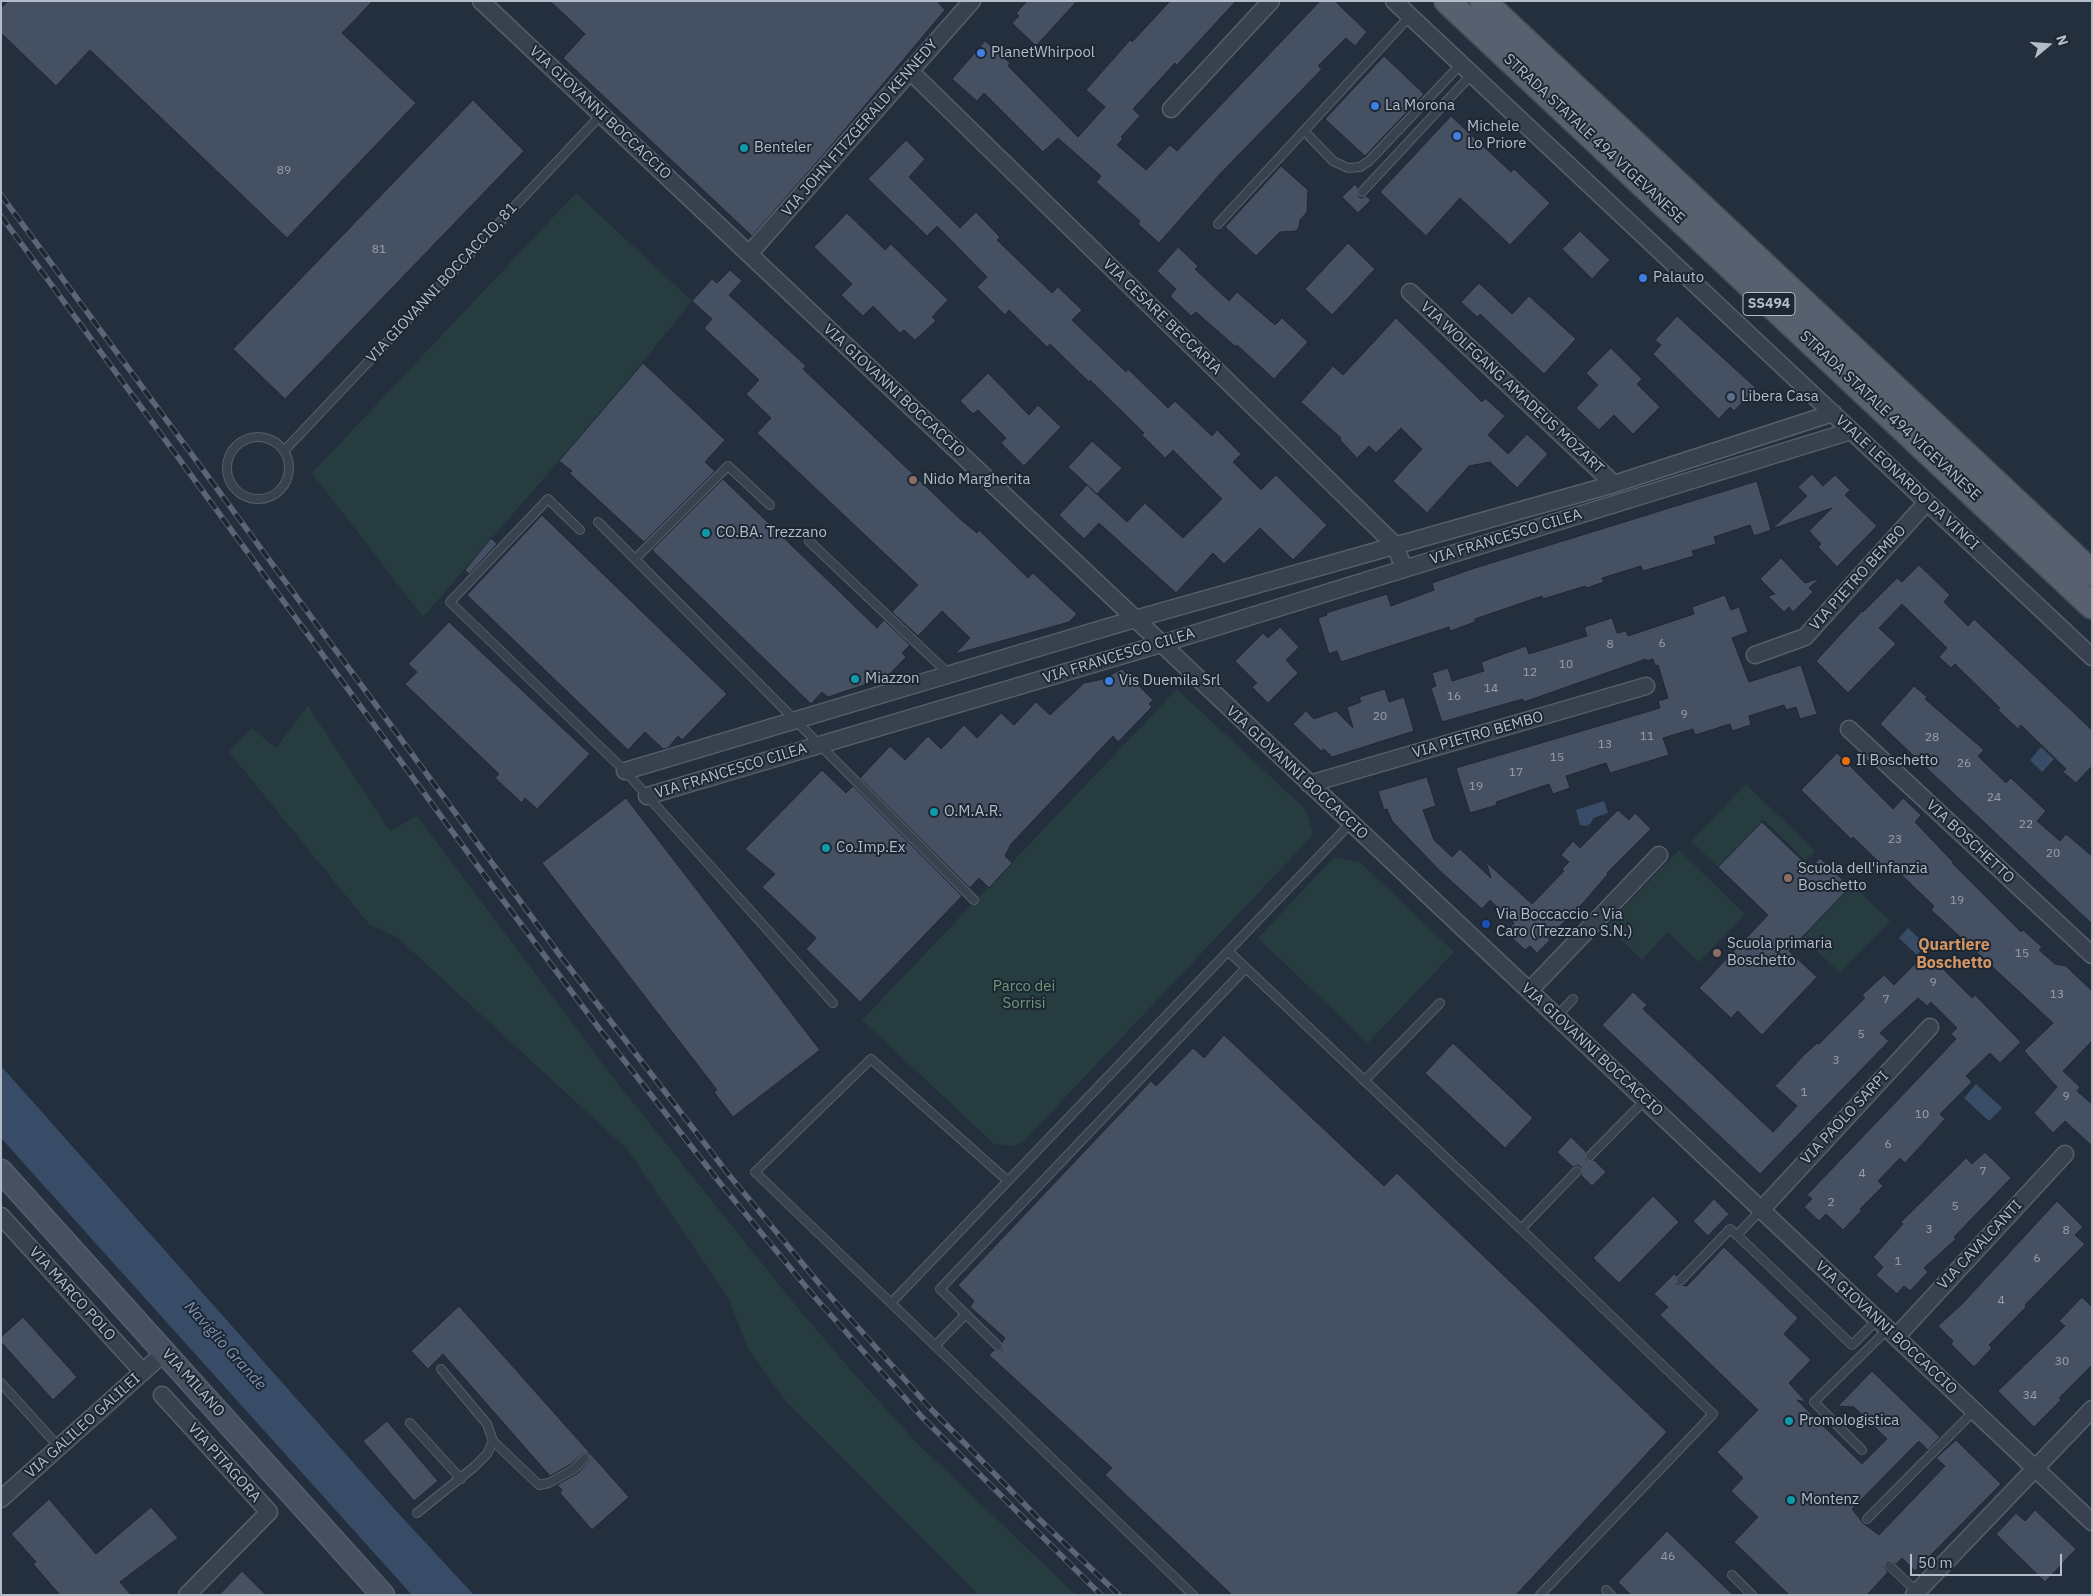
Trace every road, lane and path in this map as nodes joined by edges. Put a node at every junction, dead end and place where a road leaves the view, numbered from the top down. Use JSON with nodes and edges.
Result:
{"nodes":[{"id":1,"x":482,"y":1,"type":"edge"},
{"id":2,"x":972,"y":1,"type":"edge"},
{"id":3,"x":1271,"y":1,"type":"edge"},
{"id":4,"x":1394,"y":1,"type":"edge"},
{"id":5,"x":1447,"y":1,"type":"edge"},
{"id":6,"x":1483,"y":1,"type":"edge"},
{"id":7,"x":1410,"y":16,"type":"junction"},
{"id":8,"x":1466,"y":69,"type":"junction"},
{"id":9,"x":910,"y":72,"type":"junction"},
{"id":10,"x":1172,"y":109,"type":"dead end"},
{"id":11,"x":601,"y":115,"type":"junction"},
{"id":12,"x":1309,"y":136,"type":"dead end"},
{"id":13,"x":1362,"y":192,"type":"dead end"},
{"id":14,"x":1218,"y":224,"type":"dead end"},
{"id":15,"x":749,"y":254,"type":"junction"},
{"id":16,"x":1410,"y":292,"type":"dead end"},
{"id":17,"x":1833,"y":413,"type":"junction"},
{"id":18,"x":1851,"y":431,"type":"junction"},
{"id":19,"x":284,"y":451,"type":"junction"},
{"id":20,"x":1614,"y":484,"type":"junction"},
{"id":21,"x":1927,"y":502,"type":"junction"},
{"id":22,"x":770,"y":505,"type":"dead end"},
{"id":23,"x":598,"y":522,"type":"dead end"},
{"id":24,"x":580,"y":530,"type":"dead end"},
{"id":25,"x":810,"y":541,"type":"dead end"},
{"id":26,"x":1395,"y":545,"type":"junction"},
{"id":27,"x":635,"y":559,"type":"junction"},
{"id":28,"x":1404,"y":569,"type":"junction"},
{"id":29,"x":2092,"y":573,"type":"edge"},
{"id":30,"x":2092,"y":606,"type":"edge"},
{"id":31,"x":1135,"y":619,"type":"junction"},
{"id":32,"x":1162,"y":644,"type":"junction"},
{"id":33,"x":1755,"y":655,"type":"dead end"},
{"id":34,"x":2092,"y":657,"type":"edge"},
{"id":35,"x":950,"y":676,"type":"junction"},
{"id":36,"x":1646,"y":686,"type":"dead end"},
{"id":37,"x":797,"y":720,"type":"junction"},
{"id":38,"x":1849,"y":729,"type":"dead end"},
{"id":39,"x":820,"y":744,"type":"junction"},
{"id":40,"x":625,"y":771,"type":"junction"},
{"id":41,"x":1309,"y":784,"type":"junction"},
{"id":42,"x":647,"y":796,"type":"junction"},
{"id":43,"x":1351,"y":823,"type":"junction"},
{"id":44,"x":1659,"y":855,"type":"dead end"},
{"id":45,"x":974,"y":900,"type":"dead end"},
{"id":46,"x":1228,"y":951,"type":"junction"},
{"id":47,"x":2092,"y":955,"type":"edge"},
{"id":48,"x":1246,"y":968,"type":"junction"},
{"id":49,"x":1529,"y":991,"type":"junction"},
{"id":50,"x":1573,"y":999,"type":"dead end"},
{"id":51,"x":833,"y":1003,"type":"dead end"},
{"id":52,"x":1440,"y":1003,"type":"dead end"},
{"id":53,"x":1556,"y":1017,"type":"junction"},
{"id":54,"x":1930,"y":1027,"type":"dead end"},
{"id":55,"x":1364,"y":1081,"type":"junction"},
{"id":56,"x":1645,"y":1100,"type":"junction"},
{"id":57,"x":2065,"y":1154,"type":"dead end"},
{"id":58,"x":1590,"y":1156,"type":"dead end"},
{"id":59,"x":1,"y":1171,"type":"edge"},
{"id":60,"x":1577,"y":1171,"type":"dead end"},
{"id":61,"x":1008,"y":1181,"type":"junction"},
{"id":62,"x":1761,"y":1210,"type":"junction"},
{"id":63,"x":1,"y":1216,"type":"edge"},
{"id":64,"x":1521,"y":1229,"type":"junction"},
{"id":65,"x":1736,"y":1236,"type":"junction"},
{"id":66,"x":1681,"y":1280,"type":"dead end"},
{"id":67,"x":891,"y":1303,"type":"junction"},
{"id":68,"x":966,"y":1314,"type":"junction"},
{"id":69,"x":1887,"y":1329,"type":"junction"},
{"id":70,"x":935,"y":1346,"type":"junction"},
{"id":71,"x":998,"y":1346,"type":"dead end"},
{"id":72,"x":165,"y":1352,"type":"junction"},
{"id":73,"x":441,"y":1369,"type":"dead end"},
{"id":74,"x":143,"y":1372,"type":"junction"},
{"id":75,"x":1,"y":1383,"type":"edge"},
{"id":76,"x":162,"y":1394,"type":"dead end"},
{"id":77,"x":2092,"y":1409,"type":"edge"},
{"id":78,"x":1974,"y":1411,"type":"junction"},
{"id":79,"x":410,"y":1423,"type":"dead end"},
{"id":80,"x":493,"y":1441,"type":"junction"},
{"id":81,"x":59,"y":1447,"type":"junction"},
{"id":82,"x":1862,"y":1450,"type":"dead end"},
{"id":83,"x":585,"y":1458,"type":"dead end"},
{"id":84,"x":2035,"y":1469,"type":"junction"},
{"id":85,"x":461,"y":1479,"type":"junction"},
{"id":86,"x":1,"y":1499,"type":"edge"},
{"id":87,"x":417,"y":1513,"type":"dead end"},
{"id":88,"x":1867,"y":1519,"type":"dead end"},
{"id":89,"x":2092,"y":1522,"type":"edge"},
{"id":90,"x":1889,"y":1565,"type":"dead end"},
{"id":91,"x":1732,"y":1575,"type":"dead end"},
{"id":92,"x":1916,"y":1594,"type":"edge"},
{"id":93,"x":187,"y":1595,"type":"edge"},
{"id":94,"x":383,"y":1595,"type":"edge"},
{"id":95,"x":1193,"y":1595,"type":"edge"},
{"id":96,"x":1540,"y":1595,"type":"edge"},
{"id":97,"x":1752,"y":1595,"type":"edge"}],
"edges":[{"from":1,"to":11,"type":"street","name":"VIA GIOVANNI BOCCACCIO"},
{"from":2,"to":9,"type":"street","name":"VIA JOHN FITZGERALD KENNEDY"},
{"from":3,"to":10,"type":"street"},
{"from":4,"to":7,"type":"street","name":"VIALE LEONARDO DA VINCI"},
{"from":5,"to":30,"type":"main road","name":"STRADA STATALE 494 VIGEVANESE","number":"SS494"},
{"from":6,"to":29,"type":"main road","name":"STRADA STATALE 494 VIGEVANESE","number":"SS494"},
{"from":7,"to":8,"type":"street","name":"VIALE LEONARDO DA VINCI"},
{"from":7,"to":14,"type":"lane"},
{"from":8,"to":12,"type":"lane"},
{"from":8,"to":13,"type":"lane"},
{"from":8,"to":17,"type":"street","name":"VIALE LEONARDO DA VINCI"},
{"from":9,"to":15,"type":"street","name":"VIA JOHN FITZGERALD KENNEDY"},
{"from":9,"to":26,"type":"street","name":"VIA CESARE BECCARIA"},
{"from":11,"to":15,"type":"street","name":"VIA GIOVANNI BOCCACCIO"},
{"from":11,"to":19,"type":"lane","name":"VIA GIOVANNI BOCCACCIO, 81"},
{"from":15,"to":31,"type":"street","name":"VIA GIOVANNI BOCCACCIO"},
{"from":16,"to":20,"type":"street","name":"VIA WOLFGANG AMADEUS MOZART"},
{"from":17,"to":18,"type":"street","name":"VIALE LEONARDO DA VINCI"},
{"from":17,"to":20,"type":"street","name":"VIA FRANCESCO CILEA"},
{"from":18,"to":21,"type":"street","name":"VIALE LEONARDO DA VINCI"},
{"from":18,"to":28,"type":"street","name":"VIA FRANCESCO CILEA"},
{"from":19,"to":19,"type":"lane"},
{"from":20,"to":26,"type":"street","name":"VIA FRANCESCO CILEA"},
{"from":21,"to":33,"type":"street","name":"VIA PIETRO BEMBO"},
{"from":21,"to":34,"type":"street","name":"VIALE LEONARDO DA VINCI"},
{"from":22,"to":27,"type":"lane"},
{"from":23,"to":27,"type":"lane"},
{"from":24,"to":40,"type":"lane"},
{"from":25,"to":35,"type":"lane"},
{"from":26,"to":28,"type":"street","name":"VIA CESARE BECCARIA"},
{"from":26,"to":31,"type":"street","name":"VIA FRANCESCO CILEA"},
{"from":27,"to":37,"type":"lane"},
{"from":28,"to":32,"type":"street","name":"VIA FRANCESCO CILEA"},
{"from":31,"to":32,"type":"street","name":"VIA GIOVANNI BOCCACCIO"},
{"from":31,"to":35,"type":"street","name":"VIA FRANCESCO CILEA"},
{"from":32,"to":39,"type":"street","name":"VIA FRANCESCO CILEA"},
{"from":32,"to":41,"type":"street","name":"VIA GIOVANNI BOCCACCIO"},
{"from":35,"to":37,"type":"street","name":"VIA FRANCESCO CILEA"},
{"from":36,"to":41,"type":"street","name":"VIA PIETRO BEMBO"},
{"from":37,"to":39,"type":"lane"},
{"from":37,"to":40,"type":"street","name":"VIA FRANCESCO CILEA"},
{"from":38,"to":47,"type":"street","name":"VIA BOSCHETTO"},
{"from":39,"to":42,"type":"street","name":"VIA FRANCESCO CILEA"},
{"from":39,"to":45,"type":"lane"},
{"from":40,"to":42,"type":"lane","name":"VIA FRANCESCO CILEA"},
{"from":41,"to":43,"type":"street","name":"VIA GIOVANNI BOCCACCIO"},
{"from":42,"to":51,"type":"lane"},
{"from":43,"to":46,"type":"lane"},
{"from":43,"to":49,"type":"street","name":"VIA GIOVANNI BOCCACCIO"},
{"from":44,"to":49,"type":"street"},
{"from":46,"to":48,"type":"lane"},
{"from":46,"to":61,"type":"lane"},
{"from":48,"to":55,"type":"lane"},
{"from":48,"to":68,"type":"lane"},
{"from":49,"to":53,"type":"street","name":"VIA GIOVANNI BOCCACCIO"},
{"from":50,"to":53,"type":"lane"},
{"from":52,"to":55,"type":"lane"},
{"from":53,"to":56,"type":"street","name":"VIA GIOVANNI BOCCACCIO"},
{"from":54,"to":62,"type":"street","name":"VIA PAOLO SARPI"},
{"from":55,"to":64,"type":"lane"},
{"from":56,"to":58,"type":"lane"},
{"from":56,"to":62,"type":"street","name":"VIA GIOVANNI BOCCACCIO"},
{"from":57,"to":69,"type":"street","name":"VIA CAVALCANTI"},
{"from":59,"to":72,"type":"main road","name":"VIA MILANO"},
{"from":60,"to":64,"type":"lane"},
{"from":61,"to":67,"type":"lane"},
{"from":61,"to":67,"type":"lane"},
{"from":62,"to":65,"type":"lane"},
{"from":62,"to":69,"type":"street","name":"VIA GIOVANNI BOCCACCIO"},
{"from":63,"to":74,"type":"street","name":"VIA MARCO POLO"},
{"from":64,"to":96,"type":"lane"},
{"from":65,"to":66,"type":"lane"},
{"from":65,"to":69,"type":"lane"},
{"from":67,"to":70,"type":"lane"},
{"from":68,"to":70,"type":"lane"},
{"from":68,"to":71,"type":"lane"},
{"from":69,"to":78,"type":"street","name":"VIA GIOVANNI BOCCACCIO"},
{"from":69,"to":82,"type":"lane"},
{"from":70,"to":95,"type":"lane"},
{"from":72,"to":74,"type":"street","name":"VIA GALILEO GALILEI"},
{"from":72,"to":94,"type":"main road","name":"VIA MILANO"},
{"from":73,"to":80,"type":"lane"},
{"from":74,"to":81,"type":"street","name":"VIA GALILEO GALILEI"},
{"from":75,"to":81,"type":"lane"},
{"from":76,"to":93,"type":"street","name":"VIA PITAGORA"},
{"from":77,"to":84,"type":"street"},
{"from":78,"to":84,"type":"street","name":"VIA GIOVANNI BOCCACCIO"},
{"from":78,"to":88,"type":"lane"},
{"from":79,"to":85,"type":"lane"},
{"from":80,"to":83,"type":"lane"},
{"from":80,"to":85,"type":"lane"},
{"from":81,"to":86,"type":"street","name":"VIA GALILEO GALILEI"},
{"from":84,"to":89,"type":"street","name":"VIA GIOVANNI BOCCACCIO"},
{"from":84,"to":92,"type":"street"},
{"from":85,"to":87,"type":"lane"},
{"from":90,"to":92,"type":"lane"},
{"from":91,"to":97,"type":"lane"}]}
